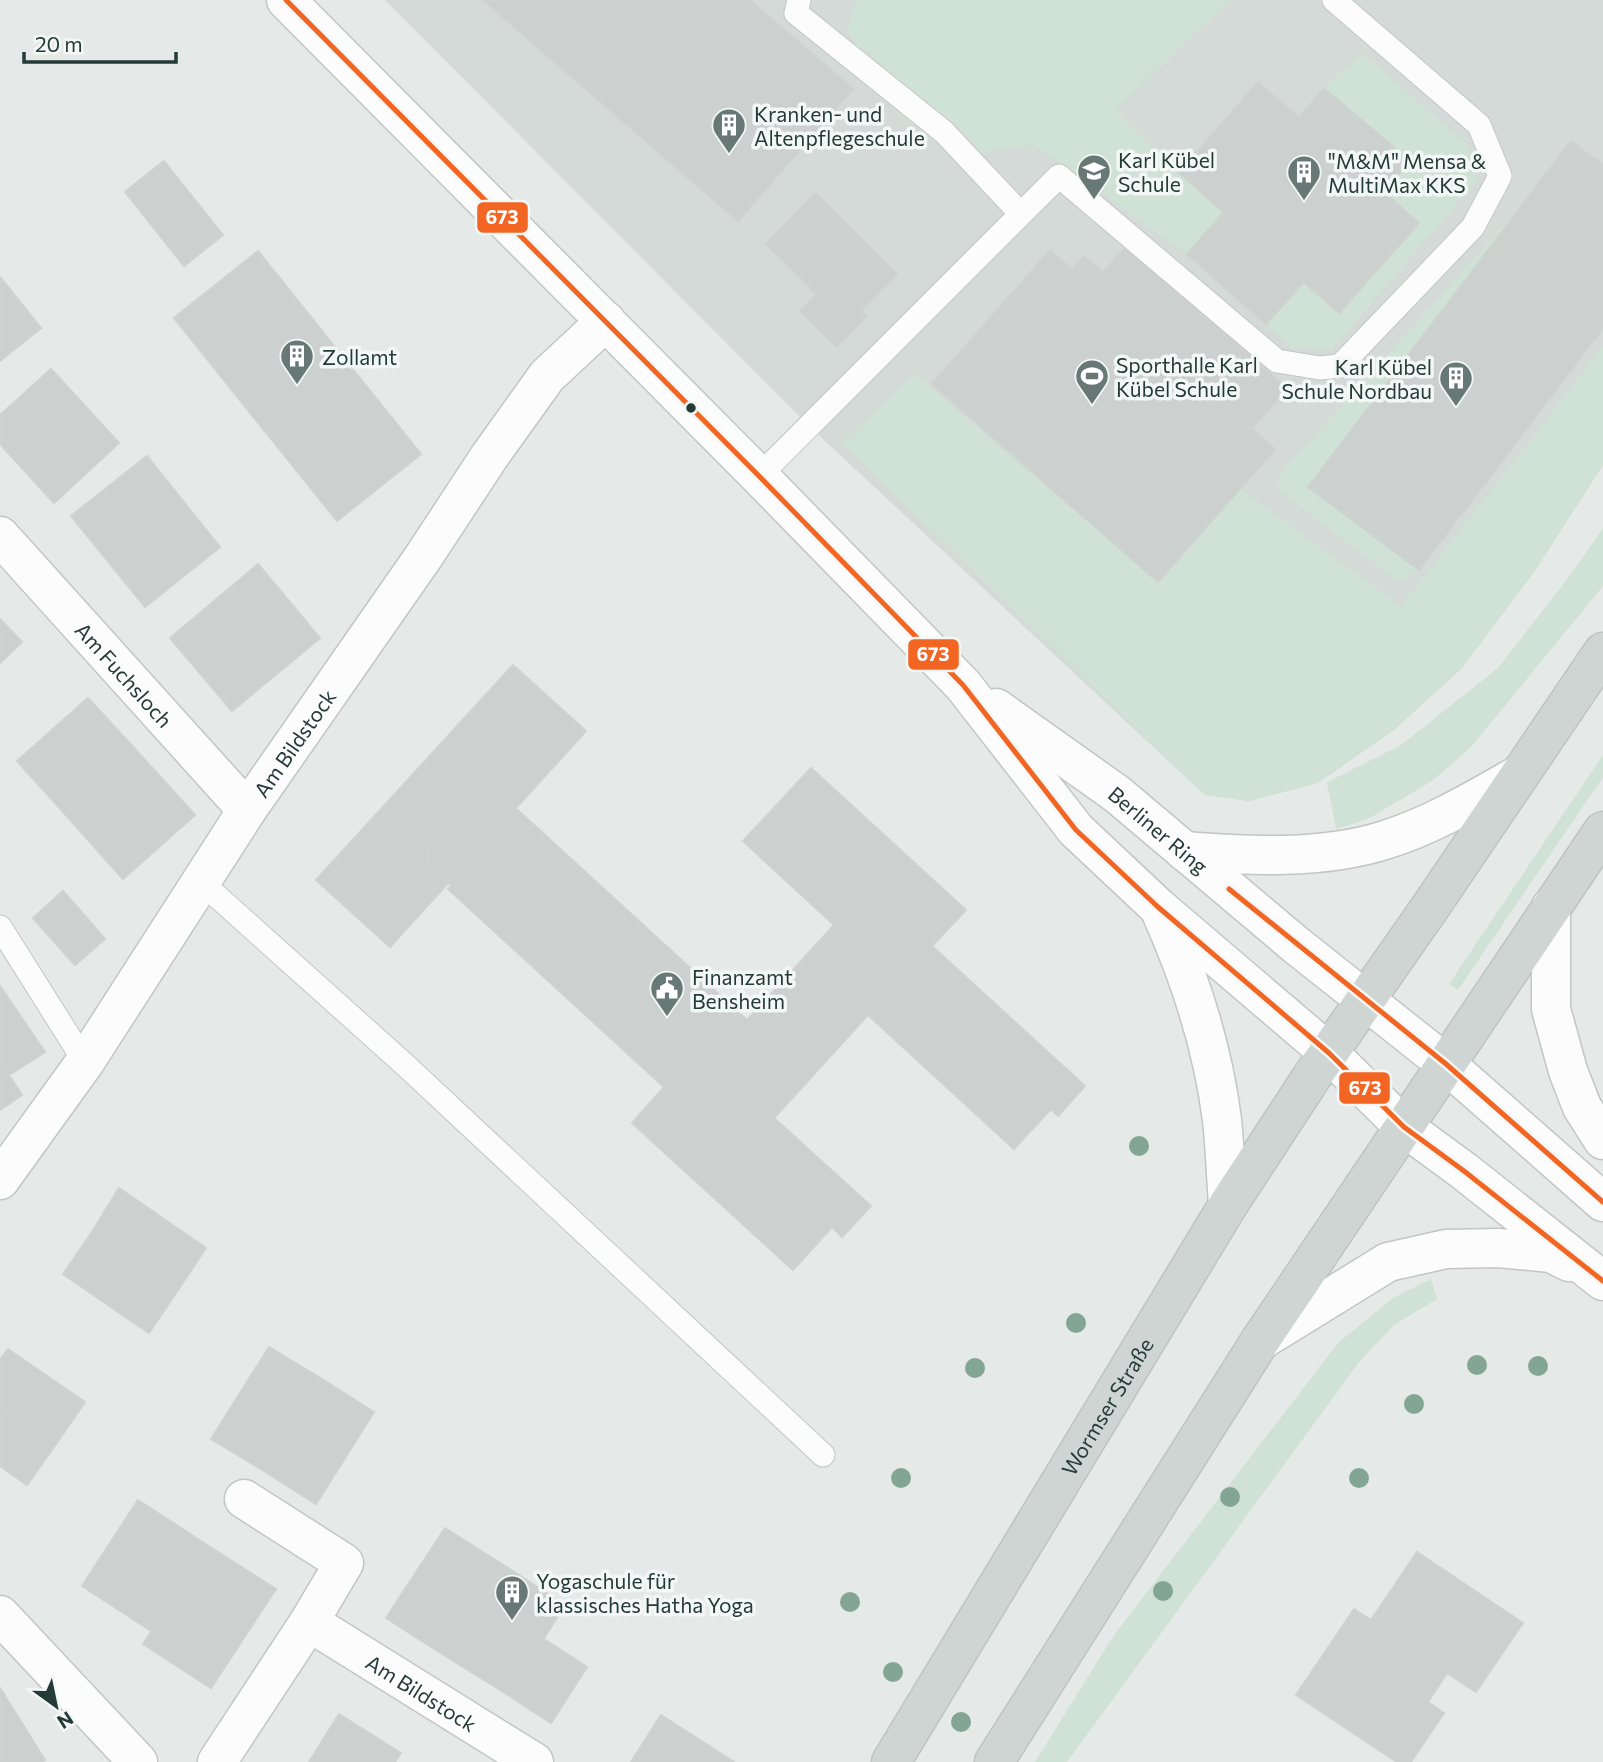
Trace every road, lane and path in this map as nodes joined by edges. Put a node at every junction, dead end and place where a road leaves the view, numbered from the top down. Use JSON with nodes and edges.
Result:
{"nodes":[{"id":1,"x":286,"y":0,"type":"edge"},
{"id":2,"x":799,"y":0,"type":"edge"},
{"id":3,"x":1334,"y":0,"type":"edge"},
{"id":4,"x":1021,"y":214,"type":"junction"},
{"id":5,"x":606,"y":321,"type":"junction"},
{"id":6,"x":759,"y":476,"type":"junction"},
{"id":7,"x":0,"y":536,"type":"edge"},
{"id":8,"x":1603,"y":652,"type":"edge"},
{"id":9,"x":963,"y":685,"type":"junction"},
{"id":10,"x":1520,"y":775,"type":"junction"},
{"id":11,"x":247,"y":810,"type":"junction"},
{"id":12,"x":1603,"y":831,"type":"edge"},
{"id":13,"x":1184,"y":851,"type":"junction"},
{"id":14,"x":201,"y":882,"type":"junction"},
{"id":15,"x":1158,"y":907,"type":"junction"},
{"id":16,"x":1551,"y":907,"type":"junction"},
{"id":17,"x":0,"y":927,"type":"edge"},
{"id":18,"x":1367,"y":999,"type":"junction"},
{"id":19,"x":1329,"y":1053,"type":"junction"},
{"id":20,"x":85,"y":1062,"type":"junction"},
{"id":21,"x":1446,"y":1064,"type":"junction"},
{"id":22,"x":1404,"y":1127,"type":"junction"},
{"id":23,"x":1603,"y":1140,"type":"edge"},
{"id":24,"x":0,"y":1180,"type":"edge"},
{"id":25,"x":1603,"y":1202,"type":"edge"},
{"id":26,"x":1228,"y":1205,"type":"junction"},
{"id":27,"x":1598,"y":1278,"type":"edge"},
{"id":28,"x":1260,"y":1341,"type":"junction"},
{"id":29,"x":823,"y":1455,"type":"dead end"},
{"id":30,"x":244,"y":1499,"type":"dead end"},
{"id":31,"x":0,"y":1615,"type":"edge"},
{"id":32,"x":309,"y":1622,"type":"junction"},
{"id":33,"x":138,"y":1762,"type":"edge"},
{"id":34,"x":217,"y":1762,"type":"edge"},
{"id":35,"x":534,"y":1762,"type":"edge"},
{"id":36,"x":891,"y":1762,"type":"edge"},
{"id":37,"x":994,"y":1762,"type":"edge"}],
"edges":[{"from":1,"to":5,"type":"street","name":"Berliner Ring"},
{"from":2,"to":4,"type":"lane"},
{"from":3,"to":4,"type":"lane"},
{"from":4,"to":6,"type":"lane"},
{"from":5,"to":6,"type":"street","name":"Berliner Ring"},
{"from":5,"to":11,"type":"street","name":"Am Bildstock"},
{"from":6,"to":9,"type":"street","name":"Berliner Ring"},
{"from":7,"to":11,"type":"street","name":"Am Fuchsloch"},
{"from":8,"to":10,"type":"main road","name":"Wormser Straße"},
{"from":9,"to":13,"type":"street","name":"Berliner Ring"},
{"from":9,"to":15,"type":"street","name":"Berliner Ring"},
{"from":10,"to":13,"type":"street"},
{"from":10,"to":18,"type":"main road","name":"Wormser Straße"},
{"from":11,"to":14,"type":"street","name":"Am Bildstock"},
{"from":12,"to":16,"type":"main road"},
{"from":13,"to":18,"type":"street","name":"Berliner Ring"},
{"from":14,"to":20,"type":"street","name":"Am Bildstock"},
{"from":14,"to":29,"type":"lane"},
{"from":15,"to":19,"type":"street","name":"Berliner Ring"},
{"from":15,"to":26,"type":"street"},
{"from":16,"to":21,"type":"main road"},
{"from":16,"to":23,"type":"street"},
{"from":17,"to":20,"type":"lane"},
{"from":18,"to":19,"type":"main road","name":"Wormser Straße"},
{"from":18,"to":21,"type":"street","name":"Berliner Ring"},
{"from":19,"to":22,"type":"street","name":"Berliner Ring"},
{"from":19,"to":26,"type":"main road","name":"Wormser Straße"},
{"from":20,"to":24,"type":"street","name":"Am Bildstock"},
{"from":21,"to":22,"type":"main road"},
{"from":21,"to":25,"type":"street","name":"Berliner Ring"},
{"from":22,"to":27,"type":"street","name":"Berliner Ring"},
{"from":22,"to":28,"type":"main road"},
{"from":26,"to":36,"type":"main road","name":"Wormser Straße"},
{"from":27,"to":28,"type":"street"},
{"from":28,"to":37,"type":"main road"},
{"from":30,"to":32,"type":"street"},
{"from":31,"to":33,"type":"street"},
{"from":32,"to":34,"type":"street"},
{"from":32,"to":35,"type":"street","name":"Am Bildstock"}]}
